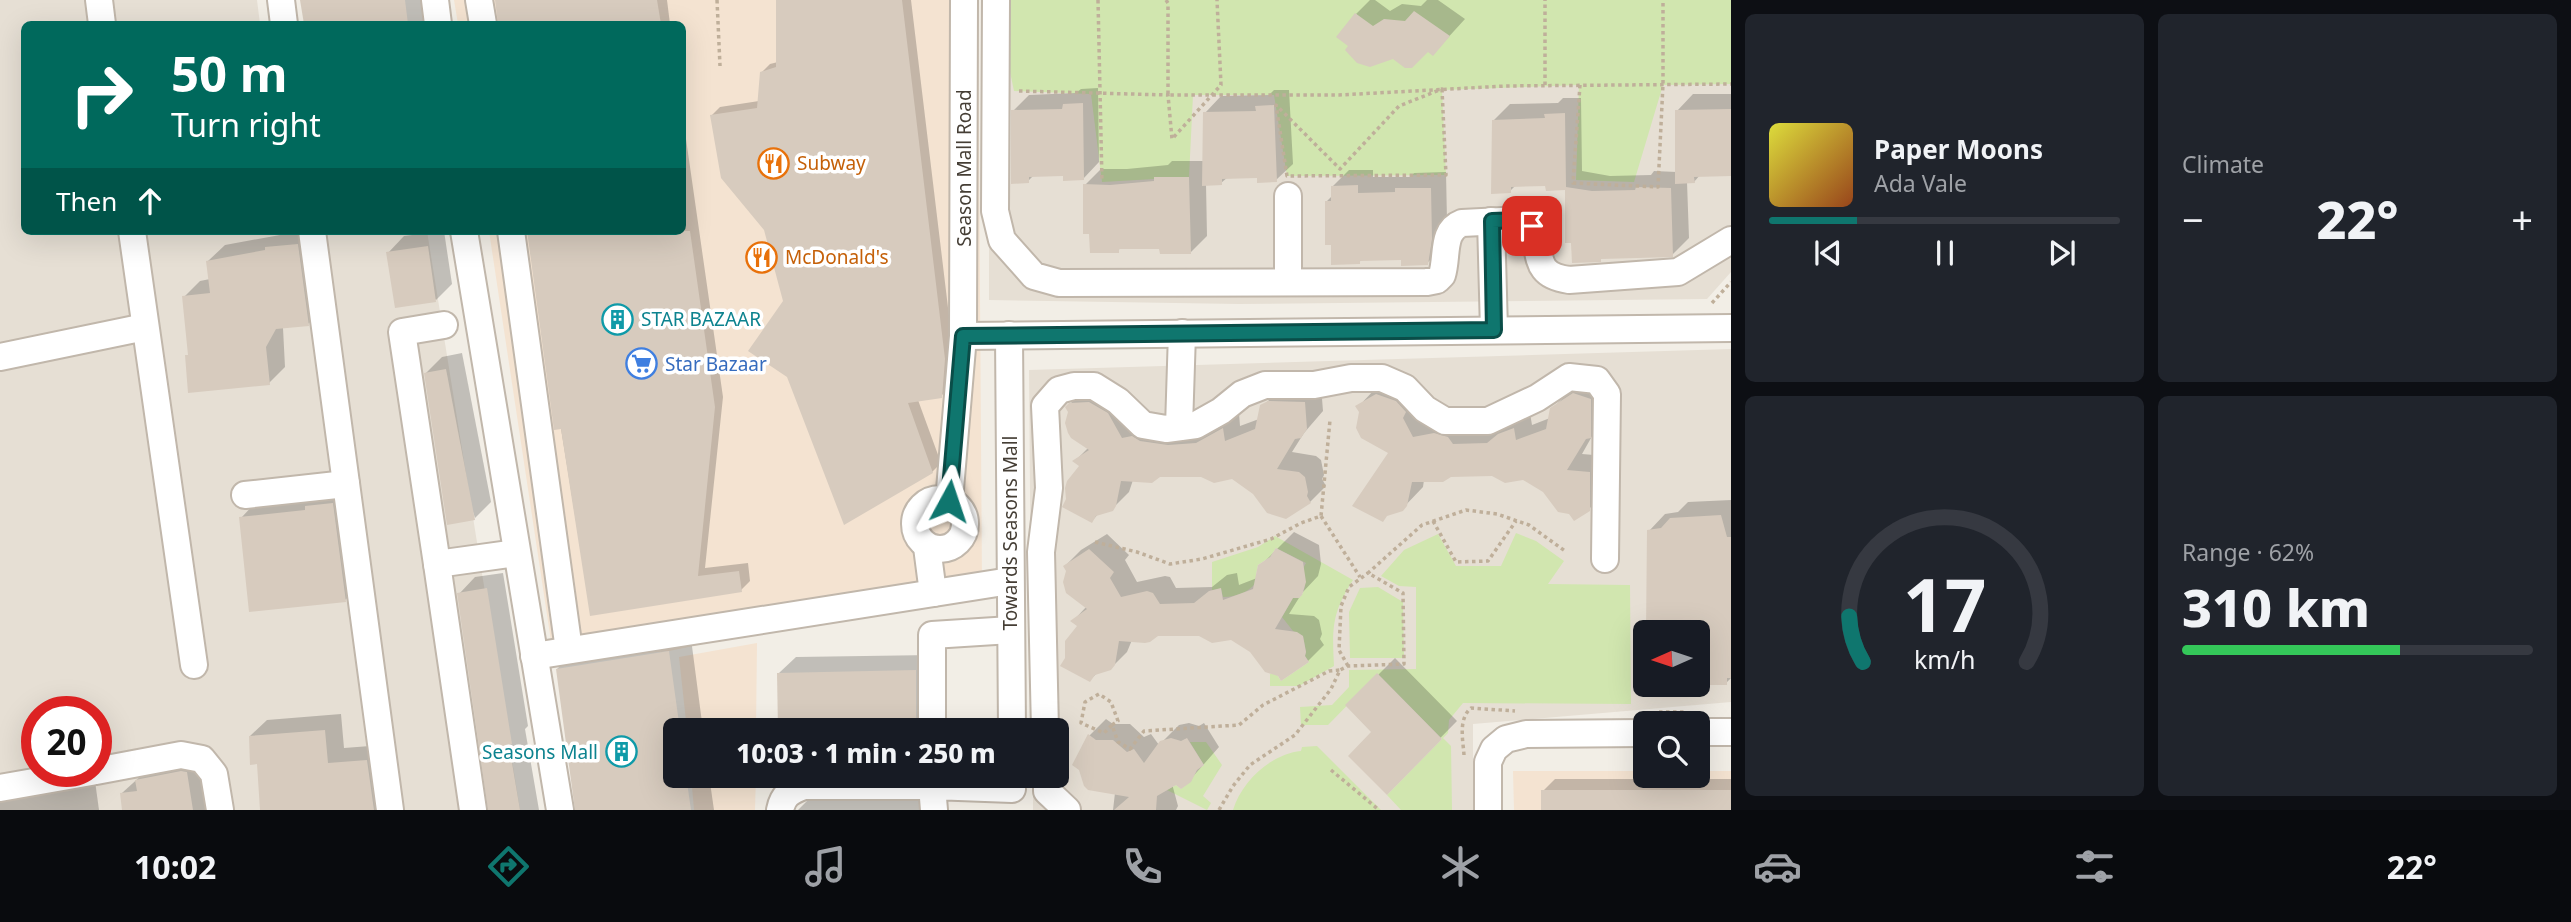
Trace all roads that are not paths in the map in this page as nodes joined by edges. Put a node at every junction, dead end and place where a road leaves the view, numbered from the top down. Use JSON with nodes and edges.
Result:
{"nodes":[{"id":1,"x":99,"y":0,"type":"edge"},
{"id":2,"x":281,"y":0,"type":"edge"},
{"id":3,"x":435,"y":0,"type":"edge"},
{"id":4,"x":480,"y":0,"type":"edge"},
{"id":5,"x":964,"y":0,"type":"edge"},
{"id":6,"x":996,"y":0,"type":"edge"},
{"id":7,"x":102,"y":21,"type":"edge"},
{"id":8,"x":284,"y":21,"type":"edge"},
{"id":9,"x":438,"y":21,"type":"edge"},
{"id":10,"x":483,"y":21,"type":"edge"},
{"id":11,"x":1287,"y":196,"type":"dead end"},
{"id":12,"x":1492,"y":221,"type":"junction"},
{"id":13,"x":133,"y":235,"type":"edge"},
{"id":14,"x":313,"y":235,"type":"edge"},
{"id":15,"x":465,"y":235,"type":"edge"},
{"id":16,"x":512,"y":235,"type":"edge"},
{"id":17,"x":1731,"y":240,"type":"edge"},
{"id":18,"x":1288,"y":282,"type":"junction"},
{"id":19,"x":444,"y":325,"type":"dead end"},
{"id":20,"x":145,"y":327,"type":"junction"},
{"id":21,"x":1731,"y":328,"type":"edge"},
{"id":22,"x":1494,"y":330,"type":"junction"},
{"id":23,"x":1182,"y":333,"type":"junction"},
{"id":24,"x":1009,"y":335,"type":"junction"},
{"id":25,"x":963,"y":336,"type":"junction"},
{"id":26,"x":0,"y":357,"type":"edge"},
{"id":27,"x":1179,"y":427,"type":"junction"},
{"id":28,"x":346,"y":484,"type":"junction"},
{"id":29,"x":245,"y":495,"type":"dead end"},
{"id":30,"x":949,"y":501,"type":"junction"},
{"id":31,"x":927,"y":547,"type":"junction"},
{"id":32,"x":516,"y":553,"type":"junction"},
{"id":33,"x":1605,"y":559,"type":"dead end"},
{"id":34,"x":437,"y":564,"type":"junction"},
{"id":35,"x":1010,"y":581,"type":"junction"},
{"id":36,"x":933,"y":593,"type":"junction"},
{"id":37,"x":1011,"y":630,"type":"junction"},
{"id":38,"x":569,"y":650,"type":"junction"},
{"id":39,"x":534,"y":656,"type":"junction"},
{"id":40,"x":194,"y":665,"type":"dead end"},
{"id":41,"x":932,"y":718,"type":"edge"},
{"id":42,"x":1012,"y":718,"type":"edge"},
{"id":43,"x":1045,"y":718,"type":"edge"},
{"id":44,"x":1710,"y":732,"type":"edge"},
{"id":45,"x":1731,"y":732,"type":"edge"},
{"id":46,"x":1633,"y":733,"type":"edge"},
{"id":47,"x":112,"y":768,"type":"edge"},
{"id":48,"x":21,"y":784,"type":"edge"},
{"id":49,"x":0,"y":788,"type":"edge"},
{"id":50,"x":1047,"y":788,"type":"edge"},
{"id":51,"x":933,"y":790,"type":"edge"},
{"id":52,"x":1012,"y":791,"type":"edge"},
{"id":53,"x":220,"y":810,"type":"edge"},
{"id":54,"x":390,"y":810,"type":"edge"},
{"id":55,"x":472,"y":810,"type":"edge"},
{"id":56,"x":560,"y":810,"type":"edge"},
{"id":57,"x":780,"y":810,"type":"edge"},
{"id":58,"x":1067,"y":810,"type":"edge"},
{"id":59,"x":1488,"y":810,"type":"edge"}],
"edges":[{"from":1,"to":7,"type":"street"},
{"from":2,"to":8,"type":"street"},
{"from":3,"to":9,"type":"street"},
{"from":4,"to":10,"type":"street"},
{"from":5,"to":25,"type":"street","name":"Season Mall Road"},
{"from":6,"to":18,"type":"street"},
{"from":11,"to":18,"type":"street"},
{"from":12,"to":17,"type":"street"},
{"from":12,"to":18,"type":"street"},
{"from":12,"to":22,"type":"street"},
{"from":13,"to":20,"type":"street"},
{"from":14,"to":28,"type":"street"},
{"from":15,"to":32,"type":"street"},
{"from":16,"to":38,"type":"street"},
{"from":19,"to":34,"type":"street"},
{"from":20,"to":26,"type":"street"},
{"from":20,"to":40,"type":"street"},
{"from":21,"to":22,"type":"street"},
{"from":22,"to":23,"type":"street"},
{"from":23,"to":24,"type":"street"},
{"from":23,"to":27,"type":"street"},
{"from":24,"to":25,"type":"street"},
{"from":24,"to":35,"type":"street","name":"Towards Seasons Mall"},
{"from":25,"to":30,"type":"street","name":"Season Mall Road"},
{"from":27,"to":33,"type":"street"},
{"from":27,"to":43,"type":"street"},
{"from":28,"to":29,"type":"street"},
{"from":28,"to":54,"type":"street"},
{"from":30,"to":31,"type":"street"},
{"from":30,"to":31,"type":"street"},
{"from":31,"to":36,"type":"street"},
{"from":32,"to":34,"type":"street"},
{"from":32,"to":39,"type":"street"},
{"from":34,"to":55,"type":"street"},
{"from":35,"to":36,"type":"street"},
{"from":35,"to":37,"type":"street","name":"Towards Seasons Mall"},
{"from":36,"to":38,"type":"street"},
{"from":37,"to":41,"type":"street"},
{"from":37,"to":42,"type":"street","name":"Towards Seasons Mall"},
{"from":38,"to":39,"type":"street"},
{"from":39,"to":56,"type":"street"},
{"from":44,"to":45,"type":"street"},
{"from":46,"to":59,"type":"street"},
{"from":47,"to":53,"type":"street"},
{"from":48,"to":49,"type":"street"},
{"from":50,"to":58,"type":"street"},
{"from":51,"to":52,"type":"street"},
{"from":51,"to":57,"type":"street"}]}
